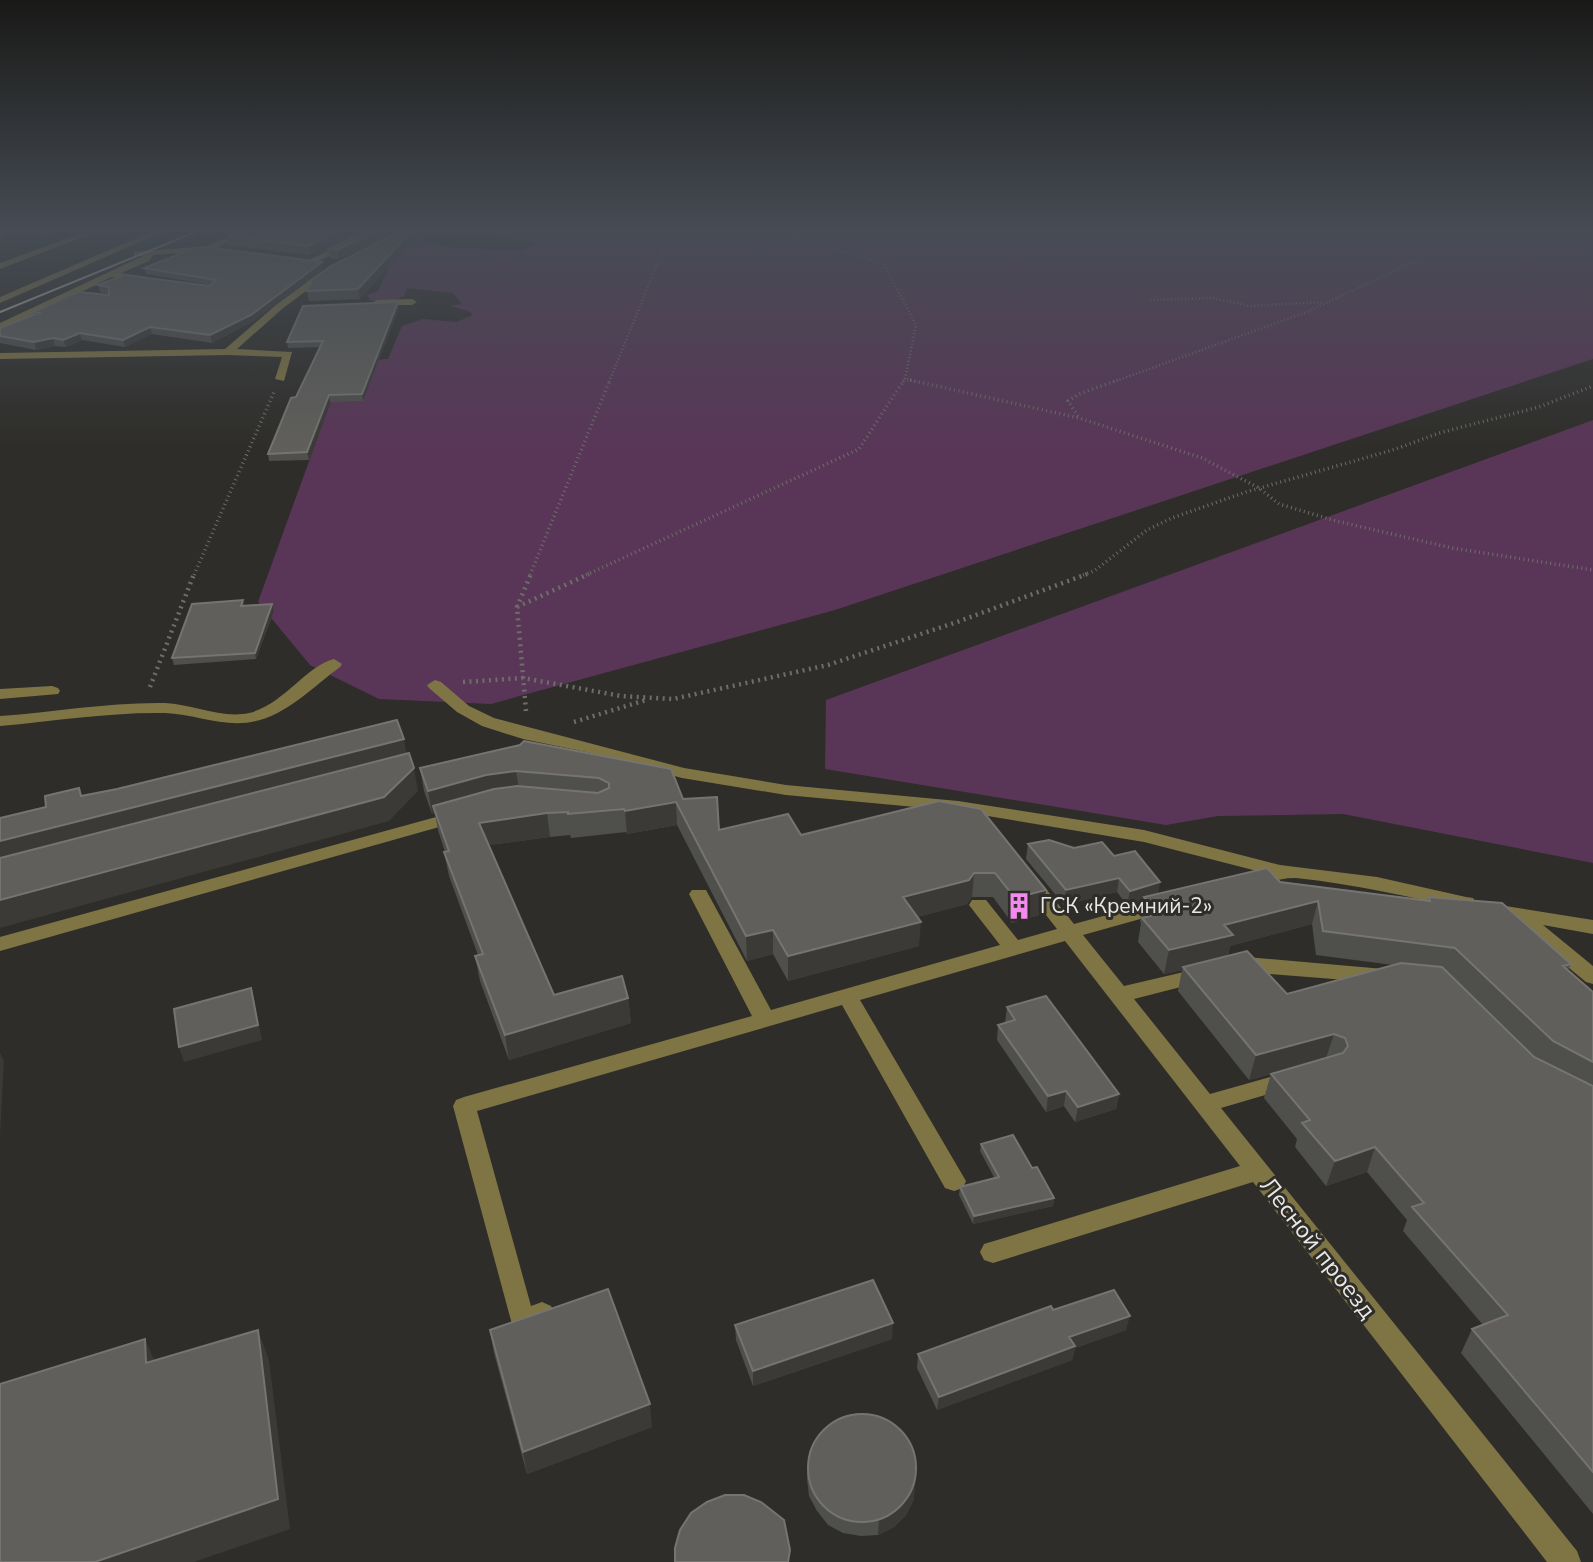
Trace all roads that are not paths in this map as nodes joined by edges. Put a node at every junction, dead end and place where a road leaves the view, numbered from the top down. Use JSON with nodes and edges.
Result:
{"nodes":[{"id":1,"x":50,"y":304,"type":"edge"},
{"id":2,"x":283,"y":304,"type":"edge"},
{"id":3,"x":303,"y":306,"type":"edge"},
{"id":4,"x":279,"y":307,"type":"junction"},
{"id":5,"x":0,"y":327,"type":"edge"},
{"id":6,"x":1,"y":352,"type":"edge"},
{"id":7,"x":228,"y":352,"type":"junction"},
{"id":8,"x":280,"y":379,"type":"road end"},
{"id":9,"x":334,"y":664,"type":"dead end"},
{"id":10,"x":435,"y":685,"type":"road end"},
{"id":11,"x":52,"y":691,"type":"dead end"},
{"id":12,"x":0,"y":694,"type":"edge"},
{"id":13,"x":0,"y":721,"type":"edge"},
{"id":14,"x":482,"y":809,"type":"edge"},
{"id":15,"x":1022,"y":870,"type":"edge"},
{"id":16,"x":1280,"y":871,"type":"junction"},
{"id":17,"x":1228,"y":887,"type":"edge"},
{"id":18,"x":699,"y":894,"type":"dead end"},
{"id":19,"x":1175,"y":902,"type":"edge"},
{"id":20,"x":979,"y":905,"type":"dead end"},
{"id":21,"x":1518,"y":915,"type":"junction"},
{"id":22,"x":1593,"y":928,"type":"edge"},
{"id":23,"x":1070,"y":933,"type":"junction"},
{"id":24,"x":0,"y":944,"type":"edge"},
{"id":25,"x":1014,"y":949,"type":"junction"},
{"id":26,"x":1593,"y":977,"type":"edge"},
{"id":27,"x":1399,"y":978,"type":"edge"},
{"id":28,"x":1119,"y":995,"type":"junction"},
{"id":29,"x":848,"y":997,"type":"junction"},
{"id":30,"x":765,"y":1020,"type":"junction"},
{"id":31,"x":1314,"y":1072,"type":"edge"},
{"id":32,"x":1204,"y":1104,"type":"junction"},
{"id":33,"x":1257,"y":1171,"type":"junction"},
{"id":34,"x":954,"y":1181,"type":"dead end"},
{"id":35,"x":993,"y":1252,"type":"dead end"},
{"id":36,"x":560,"y":1309,"type":"edge"},
{"id":37,"x":1566,"y":1562,"type":"edge"}],
"edges":[{"from":1,"to":5,"type":"street"},
{"from":2,"to":4,"type":"street"},
{"from":3,"to":4,"type":"street"},
{"from":4,"to":7,"type":"street"},
{"from":6,"to":7,"type":"street"},
{"from":7,"to":8,"type":"street"},
{"from":9,"to":13,"type":"street"},
{"from":10,"to":16,"type":"street"},
{"from":11,"to":12,"type":"street"},
{"from":14,"to":24,"type":"street"},
{"from":15,"to":23,"type":"street","name":"Лесной проезд"},
{"from":16,"to":17,"type":"street"},
{"from":16,"to":21,"type":"street"},
{"from":18,"to":30,"type":"street"},
{"from":19,"to":23,"type":"street"},
{"from":20,"to":25,"type":"street"},
{"from":21,"to":22,"type":"street"},
{"from":21,"to":26,"type":"street"},
{"from":23,"to":25,"type":"street"},
{"from":23,"to":28,"type":"street","name":"Лесной проезд"},
{"from":25,"to":29,"type":"street"},
{"from":27,"to":28,"type":"street"},
{"from":28,"to":32,"type":"street","name":"Лесной проезд"},
{"from":29,"to":30,"type":"street"},
{"from":29,"to":34,"type":"street"},
{"from":30,"to":36,"type":"street"},
{"from":31,"to":32,"type":"street"},
{"from":32,"to":33,"type":"street","name":"Лесной проезд"},
{"from":33,"to":35,"type":"street"},
{"from":33,"to":37,"type":"street","name":"Лесной проезд"}]}
